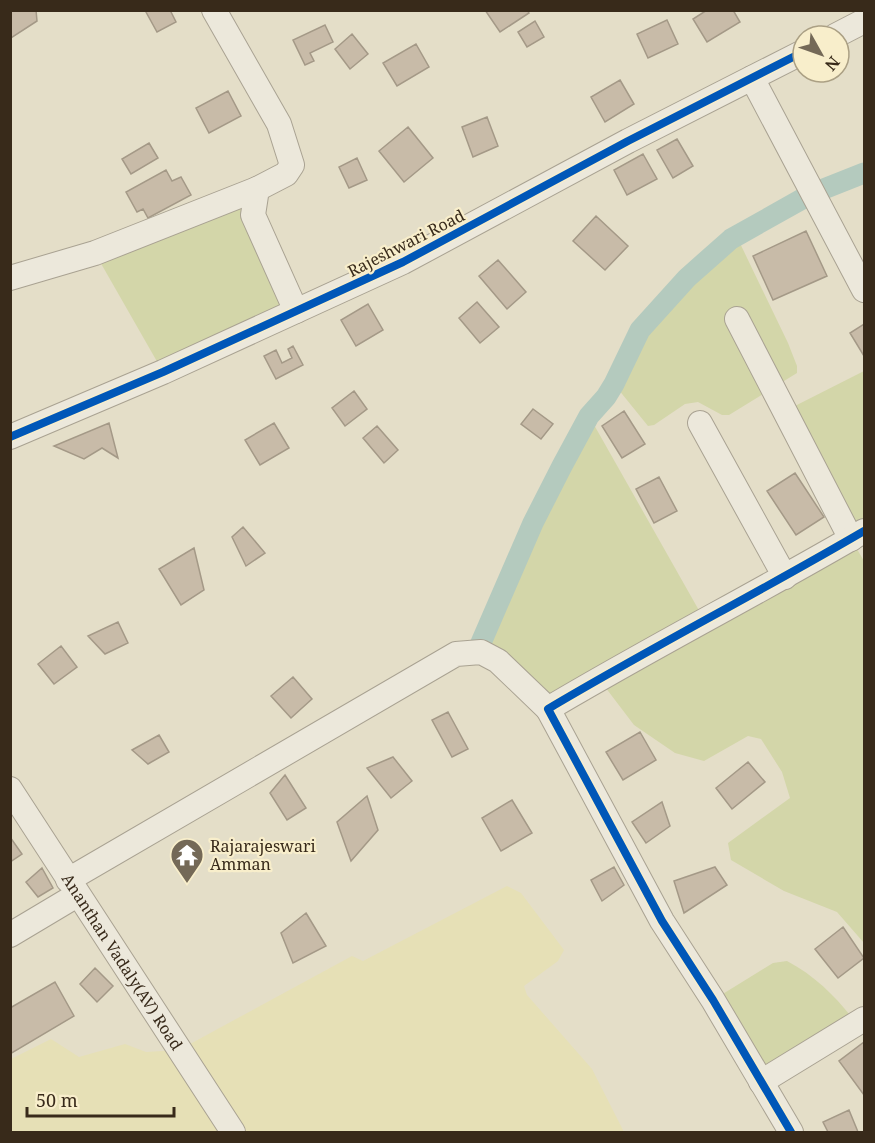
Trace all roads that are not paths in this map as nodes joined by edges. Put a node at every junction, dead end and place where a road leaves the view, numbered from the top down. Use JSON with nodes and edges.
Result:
{"nodes":[{"id":1,"x":214,"y":10,"type":"edge"},
{"id":2,"x":791,"y":58,"type":"edge"},
{"id":3,"x":752,"y":78,"type":"junction"},
{"id":4,"x":257,"y":189,"type":"junction"},
{"id":5,"x":10,"y":278,"type":"edge"},
{"id":6,"x":864,"y":290,"type":"edge"},
{"id":7,"x":296,"y":311,"type":"junction"},
{"id":8,"x":737,"y":319,"type":"dead end"},
{"id":9,"x":700,"y":423,"type":"dead end"},
{"id":10,"x":10,"y":437,"type":"edge"},
{"id":11,"x":858,"y":535,"type":"edge"},
{"id":12,"x":785,"y":578,"type":"junction"},
{"id":13,"x":548,"y":709,"type":"junction"},
{"id":14,"x":10,"y":789,"type":"edge"},
{"id":15,"x":73,"y":887,"type":"junction"},
{"id":16,"x":10,"y":935,"type":"edge"},
{"id":17,"x":864,"y":1019,"type":"edge"},
{"id":18,"x":761,"y":1082,"type":"junction"},
{"id":19,"x":233,"y":1132,"type":"edge"},
{"id":20,"x":791,"y":1132,"type":"edge"}],
"edges":[{"from":1,"to":4,"type":"street"},
{"from":2,"to":3,"type":"street","name":"Rajeshwari Road"},
{"from":3,"to":6,"type":"street"},
{"from":3,"to":7,"type":"street","name":"Rajeshwari Road"},
{"from":4,"to":5,"type":"street"},
{"from":4,"to":7,"type":"street"},
{"from":7,"to":10,"type":"street","name":"Rajeshwari Road"},
{"from":8,"to":11,"type":"street"},
{"from":9,"to":12,"type":"street"},
{"from":11,"to":12,"type":"street"},
{"from":12,"to":13,"type":"street"},
{"from":13,"to":15,"type":"street"},
{"from":13,"to":18,"type":"street"},
{"from":14,"to":15,"type":"street","name":"Ananthan Vadaly(AV) Road"},
{"from":15,"to":16,"type":"street"},
{"from":15,"to":19,"type":"street","name":"Ananthan Vadaly(AV) Road"},
{"from":17,"to":18,"type":"street"},
{"from":18,"to":20,"type":"street"}]}
